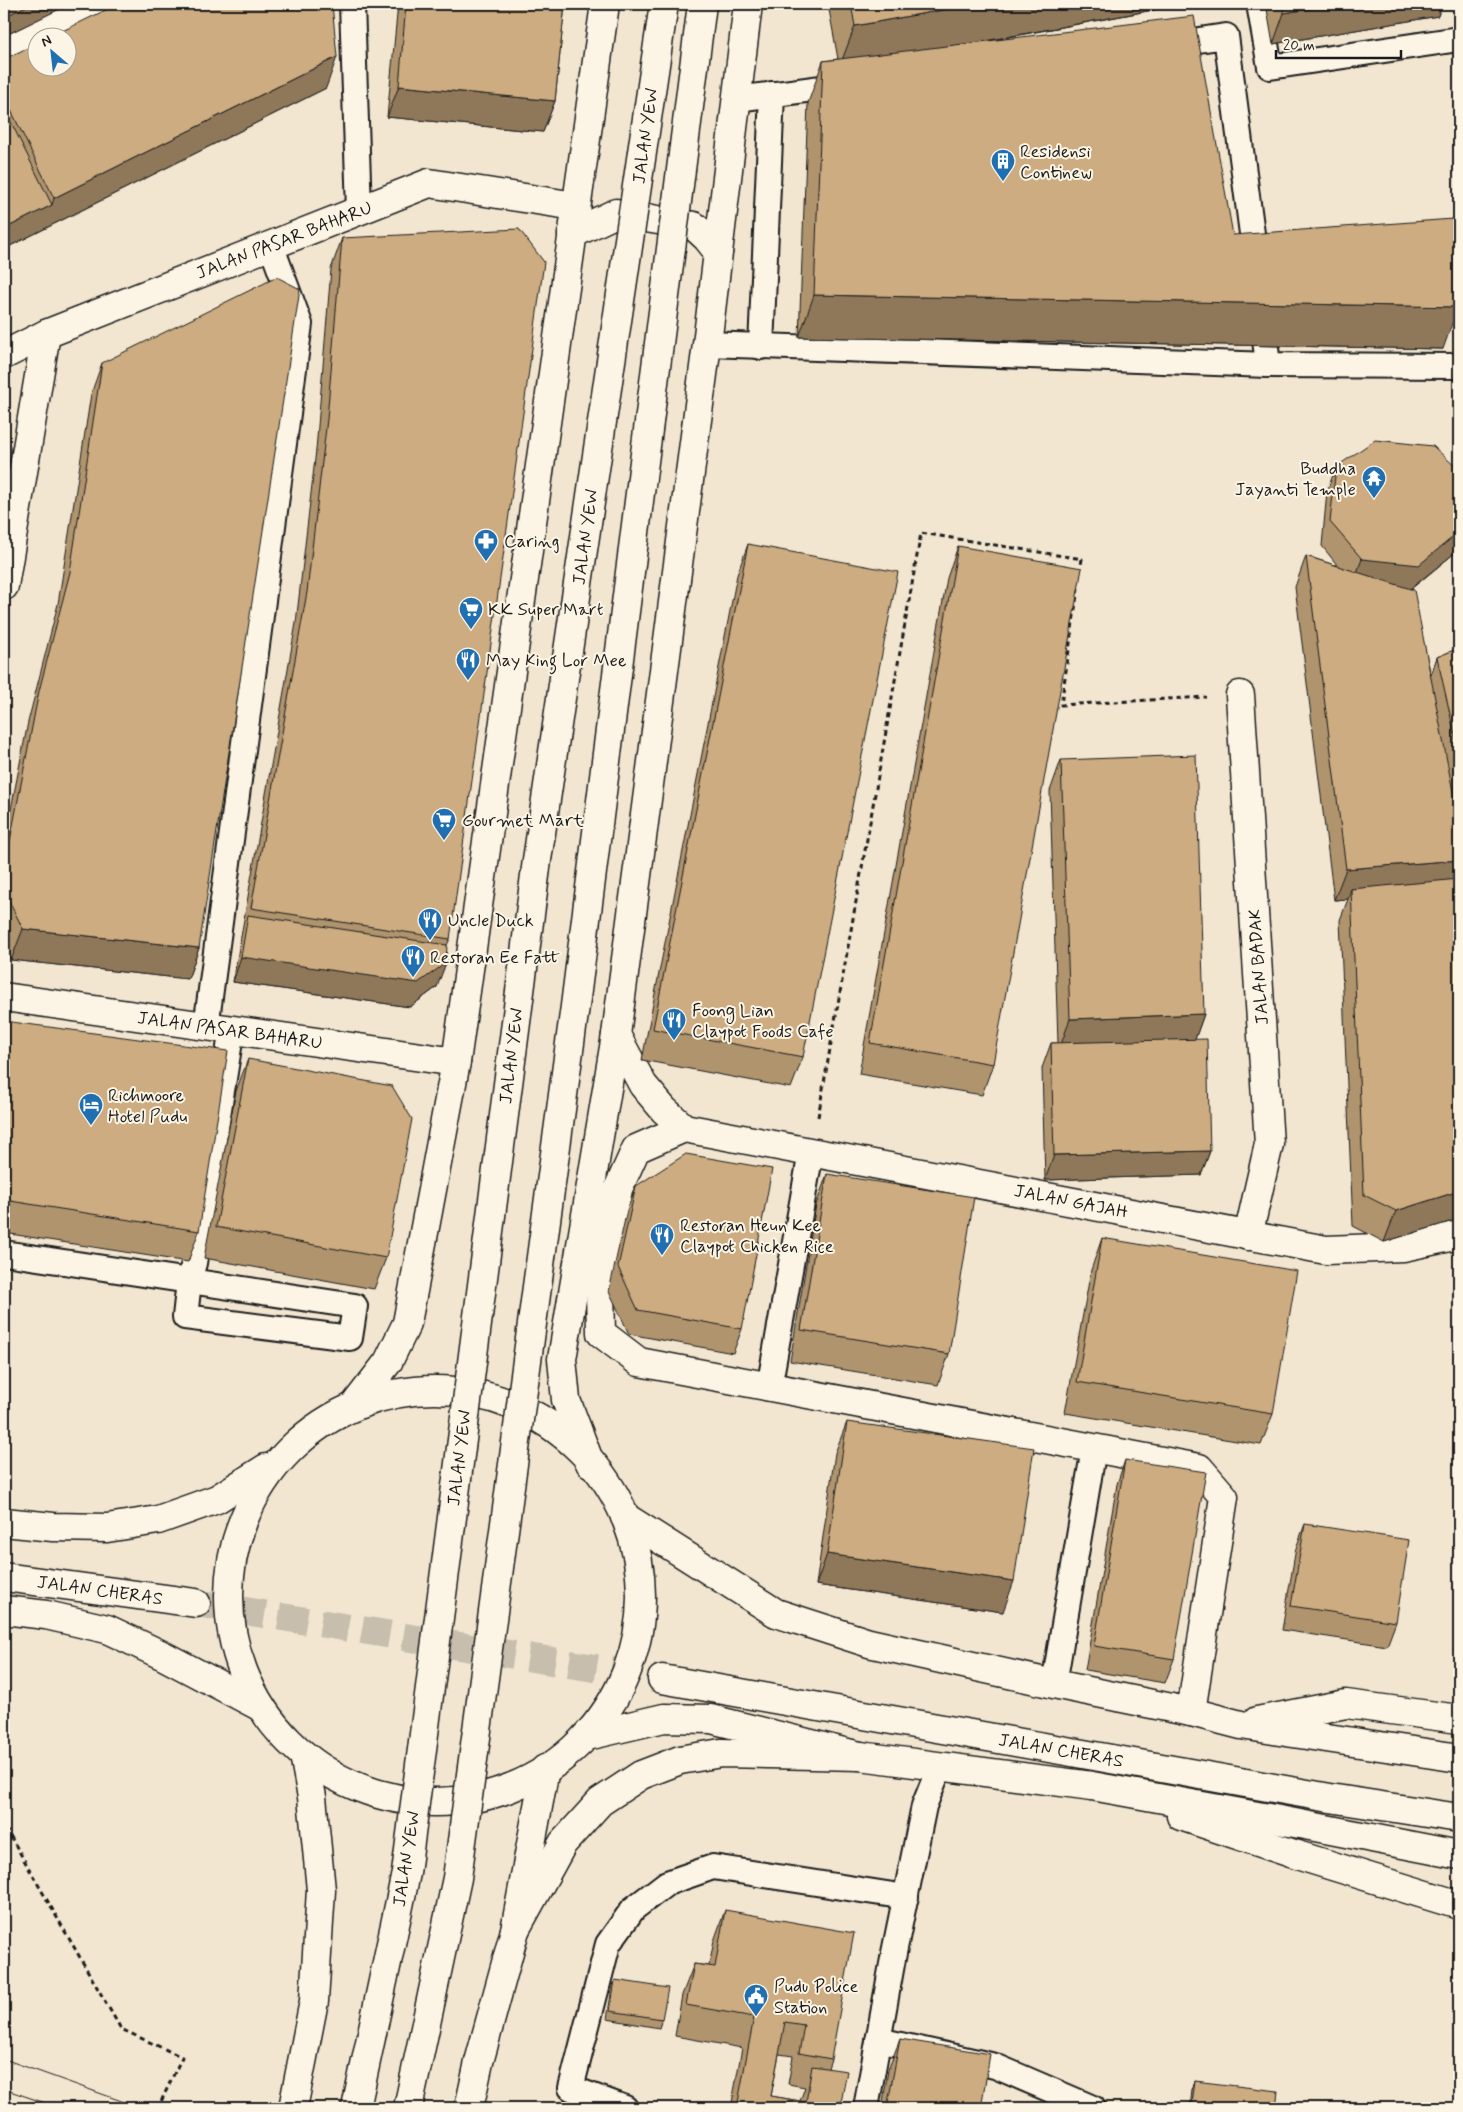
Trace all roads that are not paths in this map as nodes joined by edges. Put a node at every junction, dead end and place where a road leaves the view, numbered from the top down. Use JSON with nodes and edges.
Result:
{"nodes":[{"id":1,"x":96,"y":4,"type":"edge"},
{"id":2,"x":352,"y":4,"type":"edge"},
{"id":3,"x":605,"y":4,"type":"edge"},
{"id":4,"x":664,"y":4,"type":"edge"},
{"id":5,"x":702,"y":4,"type":"edge"},
{"id":6,"x":748,"y":4,"type":"edge"},
{"id":7,"x":1258,"y":4,"type":"edge"},
{"id":8,"x":1459,"y":39,"type":"edge"},
{"id":9,"x":1140,"y":48,"type":"edge"},
{"id":10,"x":4,"y":50,"type":"edge"},
{"id":11,"x":869,"y":82,"type":"edge"},
{"id":12,"x":772,"y":94,"type":"junction"},
{"id":13,"x":737,"y":99,"type":"junction"},
{"id":14,"x":575,"y":206,"type":"junction"},
{"id":15,"x":359,"y":210,"type":"junction"},
{"id":16,"x":572,"y":234,"type":"junction"},
{"id":17,"x":271,"y":245,"type":"junction"},
{"id":18,"x":718,"y":252,"type":"junction"},
{"id":19,"x":46,"y":334,"type":"junction"},
{"id":20,"x":707,"y":344,"type":"junction"},
{"id":21,"x":761,"y":347,"type":"junction"},
{"id":22,"x":4,"y":355,"type":"edge"},
{"id":23,"x":1268,"y":365,"type":"junction"},
{"id":24,"x":1459,"y":366,"type":"edge"},
{"id":25,"x":4,"y":586,"type":"edge"},
{"id":26,"x":1240,"y":695,"type":"road end"},
{"id":27,"x":4,"y":997,"type":"edge"},
{"id":28,"x":219,"y":1028,"type":"junction"},
{"id":29,"x":616,"y":1035,"type":"junction"},
{"id":30,"x":456,"y":1062,"type":"junction"},
{"id":31,"x":684,"y":1128,"type":"junction"},
{"id":32,"x":811,"y":1152,"type":"junction"},
{"id":33,"x":1459,"y":1235,"type":"edge"},
{"id":34,"x":1248,"y":1236,"type":"junction"},
{"id":35,"x":4,"y":1253,"type":"edge"},
{"id":36,"x":189,"y":1281,"type":"junction"},
{"id":37,"x":769,"y":1388,"type":"junction"},
{"id":38,"x":354,"y":1406,"type":"junction"},
{"id":39,"x":1094,"y":1448,"type":"junction"},
{"id":40,"x":284,"y":1457,"type":"junction"},
{"id":41,"x":590,"y":1463,"type":"junction"},
{"id":42,"x":625,"y":1516,"type":"junction"},
{"id":43,"x":4,"y":1522,"type":"edge"},
{"id":44,"x":4,"y":1576,"type":"edge"},
{"id":45,"x":196,"y":1603,"type":"tunnel mouth"},
{"id":46,"x":4,"y":1610,"type":"edge"},
{"id":47,"x":662,"y":1679,"type":"tunnel mouth"},
{"id":48,"x":1054,"y":1684,"type":"junction"},
{"id":49,"x":261,"y":1707,"type":"junction"},
{"id":50,"x":1191,"y":1712,"type":"junction"},
{"id":51,"x":1459,"y":1719,"type":"edge"},
{"id":52,"x":1241,"y":1724,"type":"junction"},
{"id":53,"x":587,"y":1736,"type":"junction"},
{"id":54,"x":304,"y":1755,"type":"junction"},
{"id":55,"x":860,"y":1756,"type":"junction"},
{"id":56,"x":1459,"y":1758,"type":"edge"},
{"id":57,"x":940,"y":1766,"type":"junction"},
{"id":58,"x":545,"y":1769,"type":"junction"},
{"id":59,"x":1092,"y":1786,"type":"junction"},
{"id":60,"x":1459,"y":1818,"type":"edge"},
{"id":61,"x":1459,"y":1855,"type":"edge"},
{"id":62,"x":906,"y":1897,"type":"junction"},
{"id":63,"x":1459,"y":1905,"type":"edge"},
{"id":64,"x":515,"y":1930,"type":"junction"},
{"id":65,"x":878,"y":2040,"type":"junction"},
{"id":66,"x":292,"y":2108,"type":"edge"},
{"id":67,"x":356,"y":2108,"type":"edge"},
{"id":68,"x":408,"y":2108,"type":"edge"},
{"id":69,"x":469,"y":2108,"type":"edge"},
{"id":70,"x":625,"y":2108,"type":"edge"},
{"id":71,"x":866,"y":2108,"type":"edge"},
{"id":72,"x":1093,"y":2108,"type":"edge"}],
"edges":[{"from":1,"to":10,"type":"lane"},
{"from":2,"to":15,"type":"lane"},
{"from":3,"to":14,"type":"street"},
{"from":4,"to":67,"type":"street","name":"JALAN YEW","bridge":true},
{"from":5,"to":68,"type":"street","bridge":true},
{"from":6,"to":13,"type":"street"},
{"from":7,"to":8,"type":"lane"},
{"from":9,"to":23,"type":"lane"},
{"from":11,"to":12,"type":"lane"},
{"from":12,"to":13,"type":"lane"},
{"from":12,"to":21,"type":"lane"},
{"from":13,"to":18,"type":"street"},
{"from":14,"to":15,"type":"street","name":"JALAN PASAR BAHARU"},
{"from":14,"to":16,"type":"street"},
{"from":15,"to":17,"type":"street","name":"JALAN PASAR BAHARU"},
{"from":16,"to":18,"type":"street"},
{"from":16,"to":30,"type":"street"},
{"from":17,"to":19,"type":"street","name":"JALAN PASAR BAHARU"},
{"from":17,"to":28,"type":"lane"},
{"from":18,"to":20,"type":"street"},
{"from":19,"to":22,"type":"street","name":"JALAN PASAR BAHARU"},
{"from":19,"to":25,"type":"street"},
{"from":20,"to":21,"type":"lane"},
{"from":20,"to":29,"type":"street"},
{"from":21,"to":23,"type":"lane"},
{"from":23,"to":24,"type":"lane"},
{"from":26,"to":34,"type":"street","name":"JALAN BADAK"},
{"from":27,"to":28,"type":"street","name":"JALAN PASAR BAHARU"},
{"from":28,"to":30,"type":"street","name":"JALAN PASAR BAHARU"},
{"from":28,"to":36,"type":"lane"},
{"from":29,"to":31,"type":"street"},
{"from":29,"to":41,"type":"street"},
{"from":30,"to":38,"type":"street"},
{"from":31,"to":32,"type":"street","name":"JALAN GAJAH"},
{"from":31,"to":37,"type":"street"},
{"from":32,"to":34,"type":"street","name":"JALAN GAJAH"},
{"from":32,"to":37,"type":"lane"},
{"from":33,"to":34,"type":"street","name":"JALAN GAJAH"},
{"from":35,"to":36,"type":"lane"},
{"from":36,"to":36,"type":"lane"},
{"from":37,"to":39,"type":"street"},
{"from":38,"to":40,"type":"street"},
{"from":38,"to":41,"type":"street"},
{"from":39,"to":48,"type":"lane"},
{"from":39,"to":50,"type":"street"},
{"from":40,"to":43,"type":"street"},
{"from":40,"to":49,"type":"street"},
{"from":41,"to":42,"type":"street"},
{"from":42,"to":48,"type":"street"},
{"from":42,"to":53,"type":"street"},
{"from":44,"to":45,"type":"street","name":"JALAN CHERAS"},
{"from":46,"to":49,"type":"street"},
{"from":47,"to":60,"type":"street","name":"JALAN CHERAS"},
{"from":48,"to":50,"type":"street"},
{"from":49,"to":54,"type":"street"},
{"from":50,"to":52,"type":"street"},
{"from":51,"to":52,"type":"street"},
{"from":52,"to":56,"type":"street"},
{"from":53,"to":55,"type":"street"},
{"from":53,"to":58,"type":"street"},
{"from":54,"to":58,"type":"street"},
{"from":54,"to":66,"type":"street"},
{"from":55,"to":57,"type":"street"},
{"from":55,"to":64,"type":"street"},
{"from":57,"to":59,"type":"street"},
{"from":57,"to":62,"type":"lane"},
{"from":58,"to":64,"type":"street"},
{"from":59,"to":61,"type":"street"},
{"from":59,"to":63,"type":"street"},
{"from":62,"to":65,"type":"lane"},
{"from":62,"to":70,"type":"lane"},
{"from":64,"to":69,"type":"street"},
{"from":65,"to":71,"type":"lane"},
{"from":65,"to":72,"type":"lane"}]}
